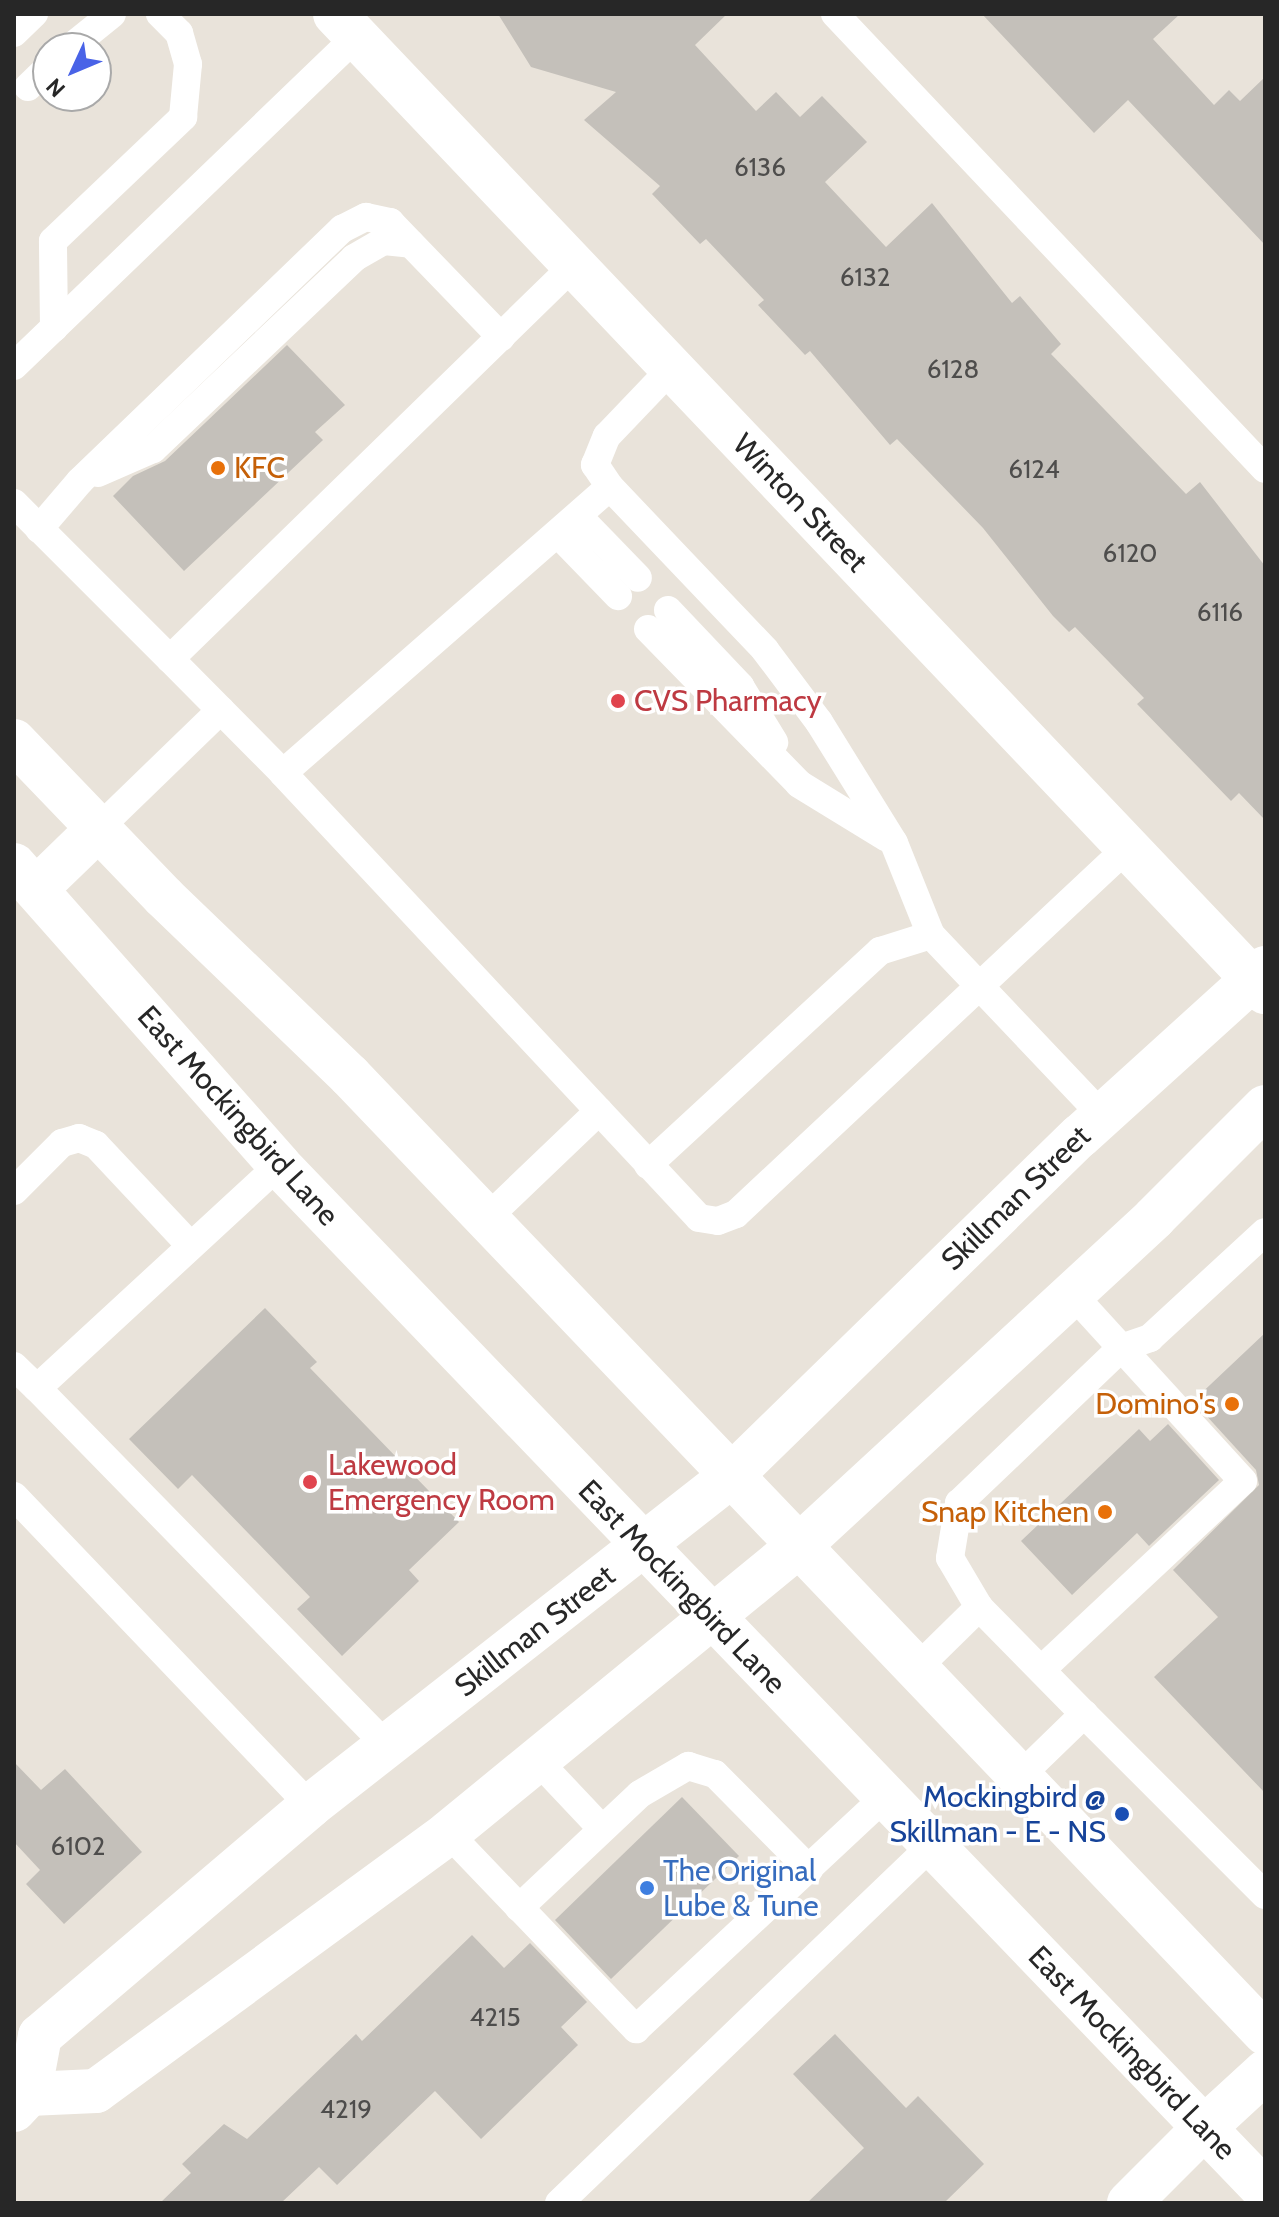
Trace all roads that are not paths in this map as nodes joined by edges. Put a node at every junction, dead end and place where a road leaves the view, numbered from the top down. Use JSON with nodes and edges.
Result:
{"nodes":[{"id":1,"x":34,"y":14,"type":"edge"},
{"id":2,"x":112,"y":14,"type":"edge"},
{"id":3,"x":160,"y":14,"type":"edge"},
{"id":4,"x":835,"y":14,"type":"edge"},
{"id":5,"x":346,"y":25,"type":"edge"},
{"id":6,"x":90,"y":32,"type":"edge"},
{"id":7,"x":14,"y":33,"type":"edge"},
{"id":8,"x":574,"y":265,"type":"junction"},
{"id":9,"x":54,"y":328,"type":"junction"},
{"id":10,"x":501,"y":337,"type":"junction"},
{"id":11,"x":14,"y":366,"type":"edge"},
{"id":12,"x":672,"y":368,"type":"junction"},
{"id":13,"x":1265,"y":469,"type":"edge"},
{"id":14,"x":610,"y":487,"type":"junction"},
{"id":15,"x":14,"y":503,"type":"edge"},
{"id":16,"x":568,"y":526,"type":"junction"},
{"id":17,"x":39,"y":529,"type":"junction"},
{"id":18,"x":628,"y":587,"type":"dead end"},
{"id":19,"x":658,"y":619,"type":"dead end"},
{"id":20,"x":170,"y":659,"type":"junction"},
{"id":21,"x":221,"y":710,"type":"junction"},
{"id":22,"x":14,"y":741,"type":"edge"},
{"id":23,"x":283,"y":773,"type":"junction"},
{"id":24,"x":98,"y":829,"type":"junction"},
{"id":25,"x":894,"y":843,"type":"junction"},
{"id":26,"x":1128,"y":847,"type":"junction"},
{"id":27,"x":25,"y":877,"type":"edge"},
{"id":28,"x":931,"y":935,"type":"junction"},
{"id":29,"x":1261,"y":980,"type":"edge"},
{"id":30,"x":977,"y":986,"type":"junction"},
{"id":31,"x":1265,"y":1107,"type":"edge"},
{"id":32,"x":599,"y":1111,"type":"junction"},
{"id":33,"x":1103,"y":1116,"type":"junction"},
{"id":34,"x":279,"y":1165,"type":"junction"},
{"id":35,"x":648,"y":1165,"type":"junction"},
{"id":36,"x":14,"y":1191,"type":"edge"},
{"id":37,"x":486,"y":1219,"type":"junction"},
{"id":38,"x":1265,"y":1232,"type":"edge"},
{"id":39,"x":189,"y":1244,"type":"junction"},
{"id":40,"x":1072,"y":1294,"type":"junction"},
{"id":41,"x":1121,"y":1348,"type":"junction"},
{"id":42,"x":14,"y":1366,"type":"edge"},
{"id":43,"x":37,"y":1388,"type":"junction"},
{"id":44,"x":731,"y":1476,"type":"junction"},
{"id":45,"x":14,"y":1496,"type":"edge"},
{"id":46,"x":799,"y":1546,"type":"junction"},
{"id":47,"x":642,"y":1547,"type":"junction"},
{"id":48,"x":979,"y":1607,"type":"junction"},
{"id":49,"x":714,"y":1620,"type":"junction"},
{"id":50,"x":1042,"y":1669,"type":"junction"},
{"id":51,"x":915,"y":1670,"type":"junction"},
{"id":52,"x":1084,"y":1714,"type":"junction"},
{"id":53,"x":387,"y":1746,"type":"junction"},
{"id":54,"x":538,"y":1761,"type":"junction"},
{"id":55,"x":1019,"y":1777,"type":"junction"},
{"id":56,"x":885,"y":1797,"type":"junction"},
{"id":57,"x":310,"y":1806,"type":"junction"},
{"id":58,"x":602,"y":1829,"type":"junction"},
{"id":59,"x":448,"y":1833,"type":"junction"},
{"id":60,"x":932,"y":1845,"type":"junction"},
{"id":61,"x":809,"y":1869,"type":"junction"},
{"id":62,"x":1265,"y":1895,"type":"edge"},
{"id":63,"x":519,"y":1908,"type":"junction"},
{"id":64,"x":1265,"y":2033,"type":"edge"},
{"id":65,"x":1265,"y":2072,"type":"edge"},
{"id":66,"x":19,"y":2094,"type":"edge"},
{"id":67,"x":1204,"y":2128,"type":"junction"},
{"id":68,"x":1265,"y":2191,"type":"edge"},
{"id":69,"x":559,"y":2203,"type":"edge"},
{"id":70,"x":1129,"y":2203,"type":"edge"}],
"edges":[{"from":1,"to":7,"type":"lane"},
{"from":2,"to":6,"type":"lane"},
{"from":3,"to":9,"type":"lane"},
{"from":4,"to":13,"type":"lane"},
{"from":5,"to":8,"type":"main road","name":"Winton Street"},
{"from":5,"to":9,"type":"lane"},
{"from":8,"to":10,"type":"lane"},
{"from":8,"to":12,"type":"main road","name":"Winton Street"},
{"from":9,"to":11,"type":"lane"},
{"from":10,"to":17,"type":"lane"},
{"from":10,"to":20,"type":"lane"},
{"from":12,"to":14,"type":"lane"},
{"from":12,"to":26,"type":"main road","name":"Winton Street"},
{"from":14,"to":16,"type":"lane"},
{"from":14,"to":25,"type":"lane"},
{"from":15,"to":17,"type":"lane"},
{"from":16,"to":18,"type":"lane"},
{"from":16,"to":23,"type":"lane"},
{"from":17,"to":20,"type":"lane"},
{"from":19,"to":25,"type":"lane"},
{"from":20,"to":21,"type":"lane"},
{"from":21,"to":23,"type":"lane"},
{"from":21,"to":24,"type":"lane"},
{"from":22,"to":24,"type":"main road"},
{"from":23,"to":32,"type":"lane"},
{"from":24,"to":27,"type":"main road"},
{"from":24,"to":37,"type":"main road"},
{"from":25,"to":28,"type":"lane"},
{"from":26,"to":29,"type":"main road","name":"Winton Street"},
{"from":26,"to":30,"type":"lane"},
{"from":27,"to":34,"type":"main road","name":"East Mockingbird Lane"},
{"from":28,"to":30,"type":"lane"},
{"from":28,"to":35,"type":"lane"},
{"from":29,"to":33,"type":"main road","name":"Skillman Street"},
{"from":30,"to":33,"type":"lane"},
{"from":30,"to":35,"type":"lane"},
{"from":31,"to":40,"type":"main road","name":"Skillman Street"},
{"from":32,"to":35,"type":"lane"},
{"from":32,"to":37,"type":"lane"},
{"from":33,"to":44,"type":"main road","name":"Skillman Street"},
{"from":34,"to":39,"type":"lane"},
{"from":34,"to":47,"type":"main road","name":"East Mockingbird Lane"},
{"from":36,"to":39,"type":"lane"},
{"from":37,"to":44,"type":"main road"},
{"from":38,"to":41,"type":"lane"},
{"from":39,"to":43,"type":"lane"},
{"from":40,"to":41,"type":"lane"},
{"from":40,"to":46,"type":"main road","name":"Skillman Street"},
{"from":41,"to":48,"type":"lane"},
{"from":41,"to":50,"type":"lane"},
{"from":42,"to":43,"type":"lane"},
{"from":43,"to":53,"type":"lane"},
{"from":44,"to":46,"type":"main road"},
{"from":44,"to":47,"type":"main road","name":"Skillman Street"},
{"from":45,"to":57,"type":"lane"},
{"from":46,"to":49,"type":"main road","name":"Skillman Street"},
{"from":46,"to":51,"type":"main road"},
{"from":47,"to":49,"type":"main road","name":"East Mockingbird Lane"},
{"from":47,"to":53,"type":"main road","name":"Skillman Street"},
{"from":48,"to":50,"type":"lane"},
{"from":48,"to":51,"type":"lane"},
{"from":49,"to":54,"type":"main road","name":"Skillman Street"},
{"from":49,"to":56,"type":"main road","name":"East Mockingbird Lane"},
{"from":50,"to":52,"type":"lane"},
{"from":51,"to":55,"type":"main road"},
{"from":52,"to":55,"type":"lane"},
{"from":52,"to":62,"type":"lane"},
{"from":53,"to":57,"type":"main road","name":"Skillman Street"},
{"from":54,"to":58,"type":"lane"},
{"from":54,"to":59,"type":"main road","name":"Skillman Street"},
{"from":55,"to":64,"type":"main road"},
{"from":56,"to":60,"type":"main road","name":"East Mockingbird Lane"},
{"from":56,"to":61,"type":"lane"},
{"from":57,"to":66,"type":"main road","name":"Skillman Street"},
{"from":58,"to":61,"type":"lane"},
{"from":58,"to":63,"type":"lane"},
{"from":59,"to":63,"type":"lane"},
{"from":59,"to":66,"type":"main road","name":"Skillman Street"},
{"from":60,"to":67,"type":"main road","name":"East Mockingbird Lane"},
{"from":60,"to":69,"type":"lane"},
{"from":61,"to":63,"type":"lane"},
{"from":65,"to":67,"type":"main road"},
{"from":67,"to":68,"type":"main road","name":"East Mockingbird Lane"},
{"from":67,"to":70,"type":"main road"}]}
